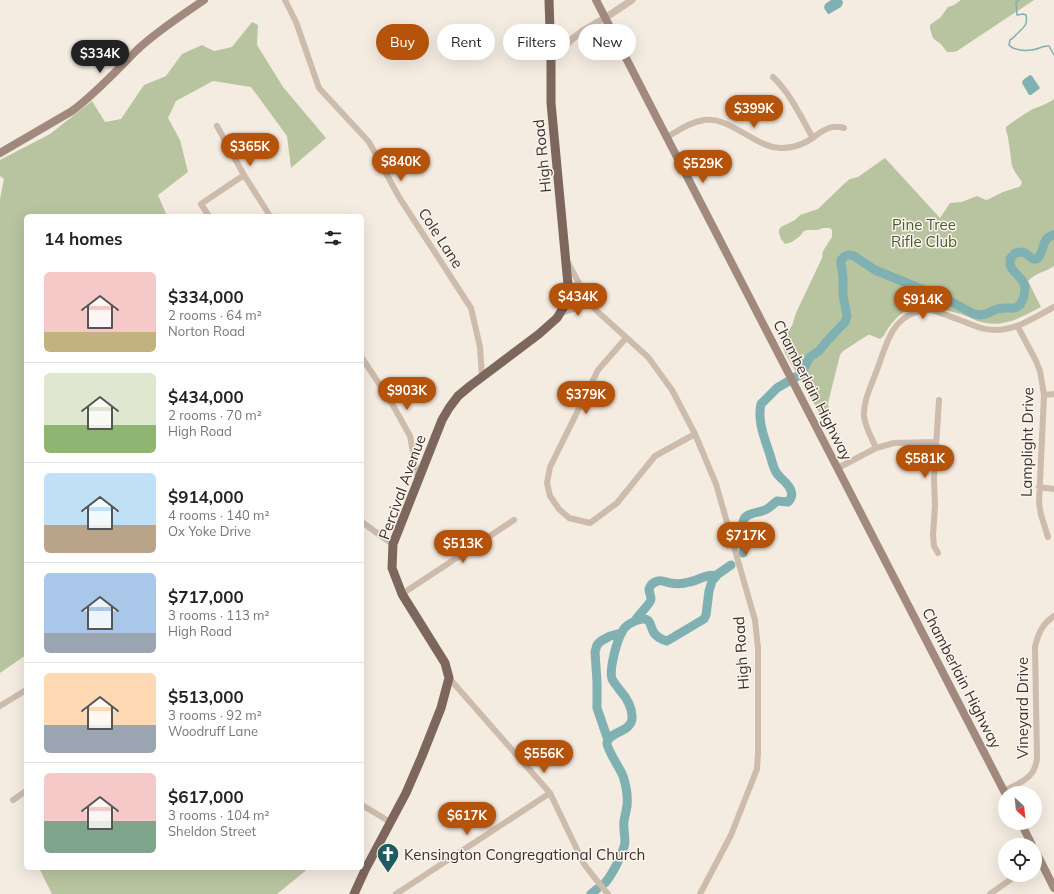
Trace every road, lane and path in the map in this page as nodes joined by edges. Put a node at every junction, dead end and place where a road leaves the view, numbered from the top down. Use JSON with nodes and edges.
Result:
{"nodes":[{"id":1,"x":204,"y":0,"type":"edge"},
{"id":2,"x":285,"y":0,"type":"edge"},
{"id":3,"x":549,"y":0,"type":"edge"},
{"id":4,"x":596,"y":0,"type":"edge"},
{"id":5,"x":632,"y":0,"type":"edge"},
{"id":6,"x":605,"y":18,"type":"junction"},
{"id":7,"x":550,"y":24,"type":"edge"},
{"id":8,"x":570,"y":41,"type":"edge"},
{"id":9,"x":551,"y":60,"type":"edge"},
{"id":10,"x":773,"y":77,"type":"dead end"},
{"id":11,"x":217,"y":126,"type":"dead end"},
{"id":12,"x":844,"y":128,"type":"dead end"},
{"id":13,"x":667,"y":137,"type":"junction"},
{"id":14,"x":813,"y":138,"type":"junction"},
{"id":15,"x":0,"y":153,"type":"edge"},
{"id":16,"x":244,"y":175,"type":"junction"},
{"id":17,"x":208,"y":214,"type":"edge"},
{"id":18,"x":269,"y":214,"type":"edge"},
{"id":19,"x":565,"y":256,"type":"junction"},
{"id":20,"x":590,"y":304,"type":"junction"},
{"id":21,"x":1054,"y":307,"type":"edge"},
{"id":22,"x":561,"y":313,"type":"junction"},
{"id":23,"x":1018,"y":327,"type":"junction"},
{"id":24,"x":626,"y":338,"type":"junction"},
{"id":25,"x":364,"y":361,"type":"edge"},
{"id":26,"x":482,"y":376,"type":"junction"},
{"id":27,"x":1054,"y":394,"type":"edge"},
{"id":28,"x":1044,"y":395,"type":"junction"},
{"id":29,"x":939,"y":400,"type":"dead end"},
{"id":30,"x":695,"y":434,"type":"junction"},
{"id":31,"x":936,"y":442,"type":"junction"},
{"id":32,"x":876,"y":448,"type":"junction"},
{"id":33,"x":838,"y":468,"type":"junction"},
{"id":34,"x":418,"y":479,"type":"junction"},
{"id":35,"x":1039,"y":487,"type":"junction"},
{"id":36,"x":1054,"y":489,"type":"edge"},
{"id":37,"x":514,"y":520,"type":"dead end"},
{"id":38,"x":364,"y":523,"type":"edge"},
{"id":39,"x":1048,"y":537,"type":"dead end"},
{"id":40,"x":393,"y":544,"type":"junction"},
{"id":41,"x":938,"y":552,"type":"dead end"},
{"id":42,"x":402,"y":594,"type":"junction"},
{"id":43,"x":1054,"y":616,"type":"edge"},
{"id":44,"x":449,"y":678,"type":"junction"},
{"id":45,"x":24,"y":691,"type":"edge"},
{"id":46,"x":0,"y":706,"type":"edge"},
{"id":47,"x":1002,"y":786,"type":"edge"},
{"id":48,"x":1014,"y":786,"type":"edge"},
{"id":49,"x":24,"y":793,"type":"edge"},
{"id":50,"x":550,"y":793,"type":"junction"},
{"id":51,"x":13,"y":800,"type":"dead end"},
{"id":52,"x":364,"y":805,"type":"edge"},
{"id":53,"x":390,"y":822,"type":"junction"},
{"id":54,"x":1042,"y":868,"type":"edge"},
{"id":55,"x":1007,"y":882,"type":"edge"},
{"id":56,"x":1054,"y":888,"type":"edge"},
{"id":57,"x":354,"y":894,"type":"edge"},
{"id":58,"x":396,"y":894,"type":"edge"},
{"id":59,"x":608,"y":894,"type":"edge"},
{"id":60,"x":700,"y":894,"type":"edge"},
{"id":61,"x":990,"y":894,"type":"edge"}],
"edges":[{"from":1,"to":15,"type":"main road"},
{"from":2,"to":26,"type":"street","name":"Cole Lane"},
{"from":3,"to":7,"type":"main road","name":"High Road"},
{"from":4,"to":6,"type":"main road","name":"Chamberlain Highway"},
{"from":5,"to":6,"type":"street"},
{"from":6,"to":8,"type":"street"},
{"from":6,"to":13,"type":"main road","name":"Chamberlain Highway"},
{"from":9,"to":19,"type":"main road","name":"High Road"},
{"from":10,"to":14,"type":"street"},
{"from":11,"to":16,"type":"street"},
{"from":12,"to":14,"type":"street"},
{"from":13,"to":14,"type":"street"},
{"from":13,"to":33,"type":"main road","name":"Chamberlain Highway"},
{"from":16,"to":17,"type":"street"},
{"from":16,"to":18,"type":"street"},
{"from":19,"to":20,"type":"street","name":"High Road"},
{"from":19,"to":22,"type":"main road","name":"Percival Avenue"},
{"from":20,"to":22,"type":"street"},
{"from":20,"to":24,"type":"street","name":"High Road"},
{"from":21,"to":23,"type":"street"},
{"from":22,"to":26,"type":"main road","name":"Percival Avenue"},
{"from":23,"to":28,"type":"street","name":"Lamplight Drive"},
{"from":23,"to":32,"type":"street"},
{"from":24,"to":30,"type":"street","name":"High Road"},
{"from":24,"to":30,"type":"street"},
{"from":25,"to":34,"type":"street"},
{"from":26,"to":34,"type":"main road","name":"Percival Avenue"},
{"from":27,"to":28,"type":"street"},
{"from":28,"to":35,"type":"street","name":"Lamplight Drive"},
{"from":29,"to":31,"type":"street"},
{"from":30,"to":60,"type":"street","name":"High Road"},
{"from":31,"to":32,"type":"street"},
{"from":31,"to":41,"type":"street"},
{"from":32,"to":33,"type":"street"},
{"from":33,"to":47,"type":"main road","name":"Chamberlain Highway"},
{"from":34,"to":40,"type":"main road","name":"Percival Avenue"},
{"from":35,"to":36,"type":"street"},
{"from":35,"to":39,"type":"street","name":"Lamplight Drive"},
{"from":37,"to":42,"type":"street"},
{"from":38,"to":40,"type":"street"},
{"from":40,"to":42,"type":"main road","name":"Percival Avenue"},
{"from":42,"to":44,"type":"main road","name":"Percival Avenue"},
{"from":43,"to":48,"type":"street","name":"Vineyard Drive"},
{"from":44,"to":50,"type":"street"},
{"from":44,"to":53,"type":"main road"},
{"from":45,"to":46,"type":"street"},
{"from":49,"to":51,"type":"street"},
{"from":50,"to":58,"type":"street"},
{"from":50,"to":59,"type":"street"},
{"from":52,"to":53,"type":"street"},
{"from":53,"to":57,"type":"main road"},
{"from":54,"to":56,"type":"main road"},
{"from":55,"to":61,"type":"street"}]}
